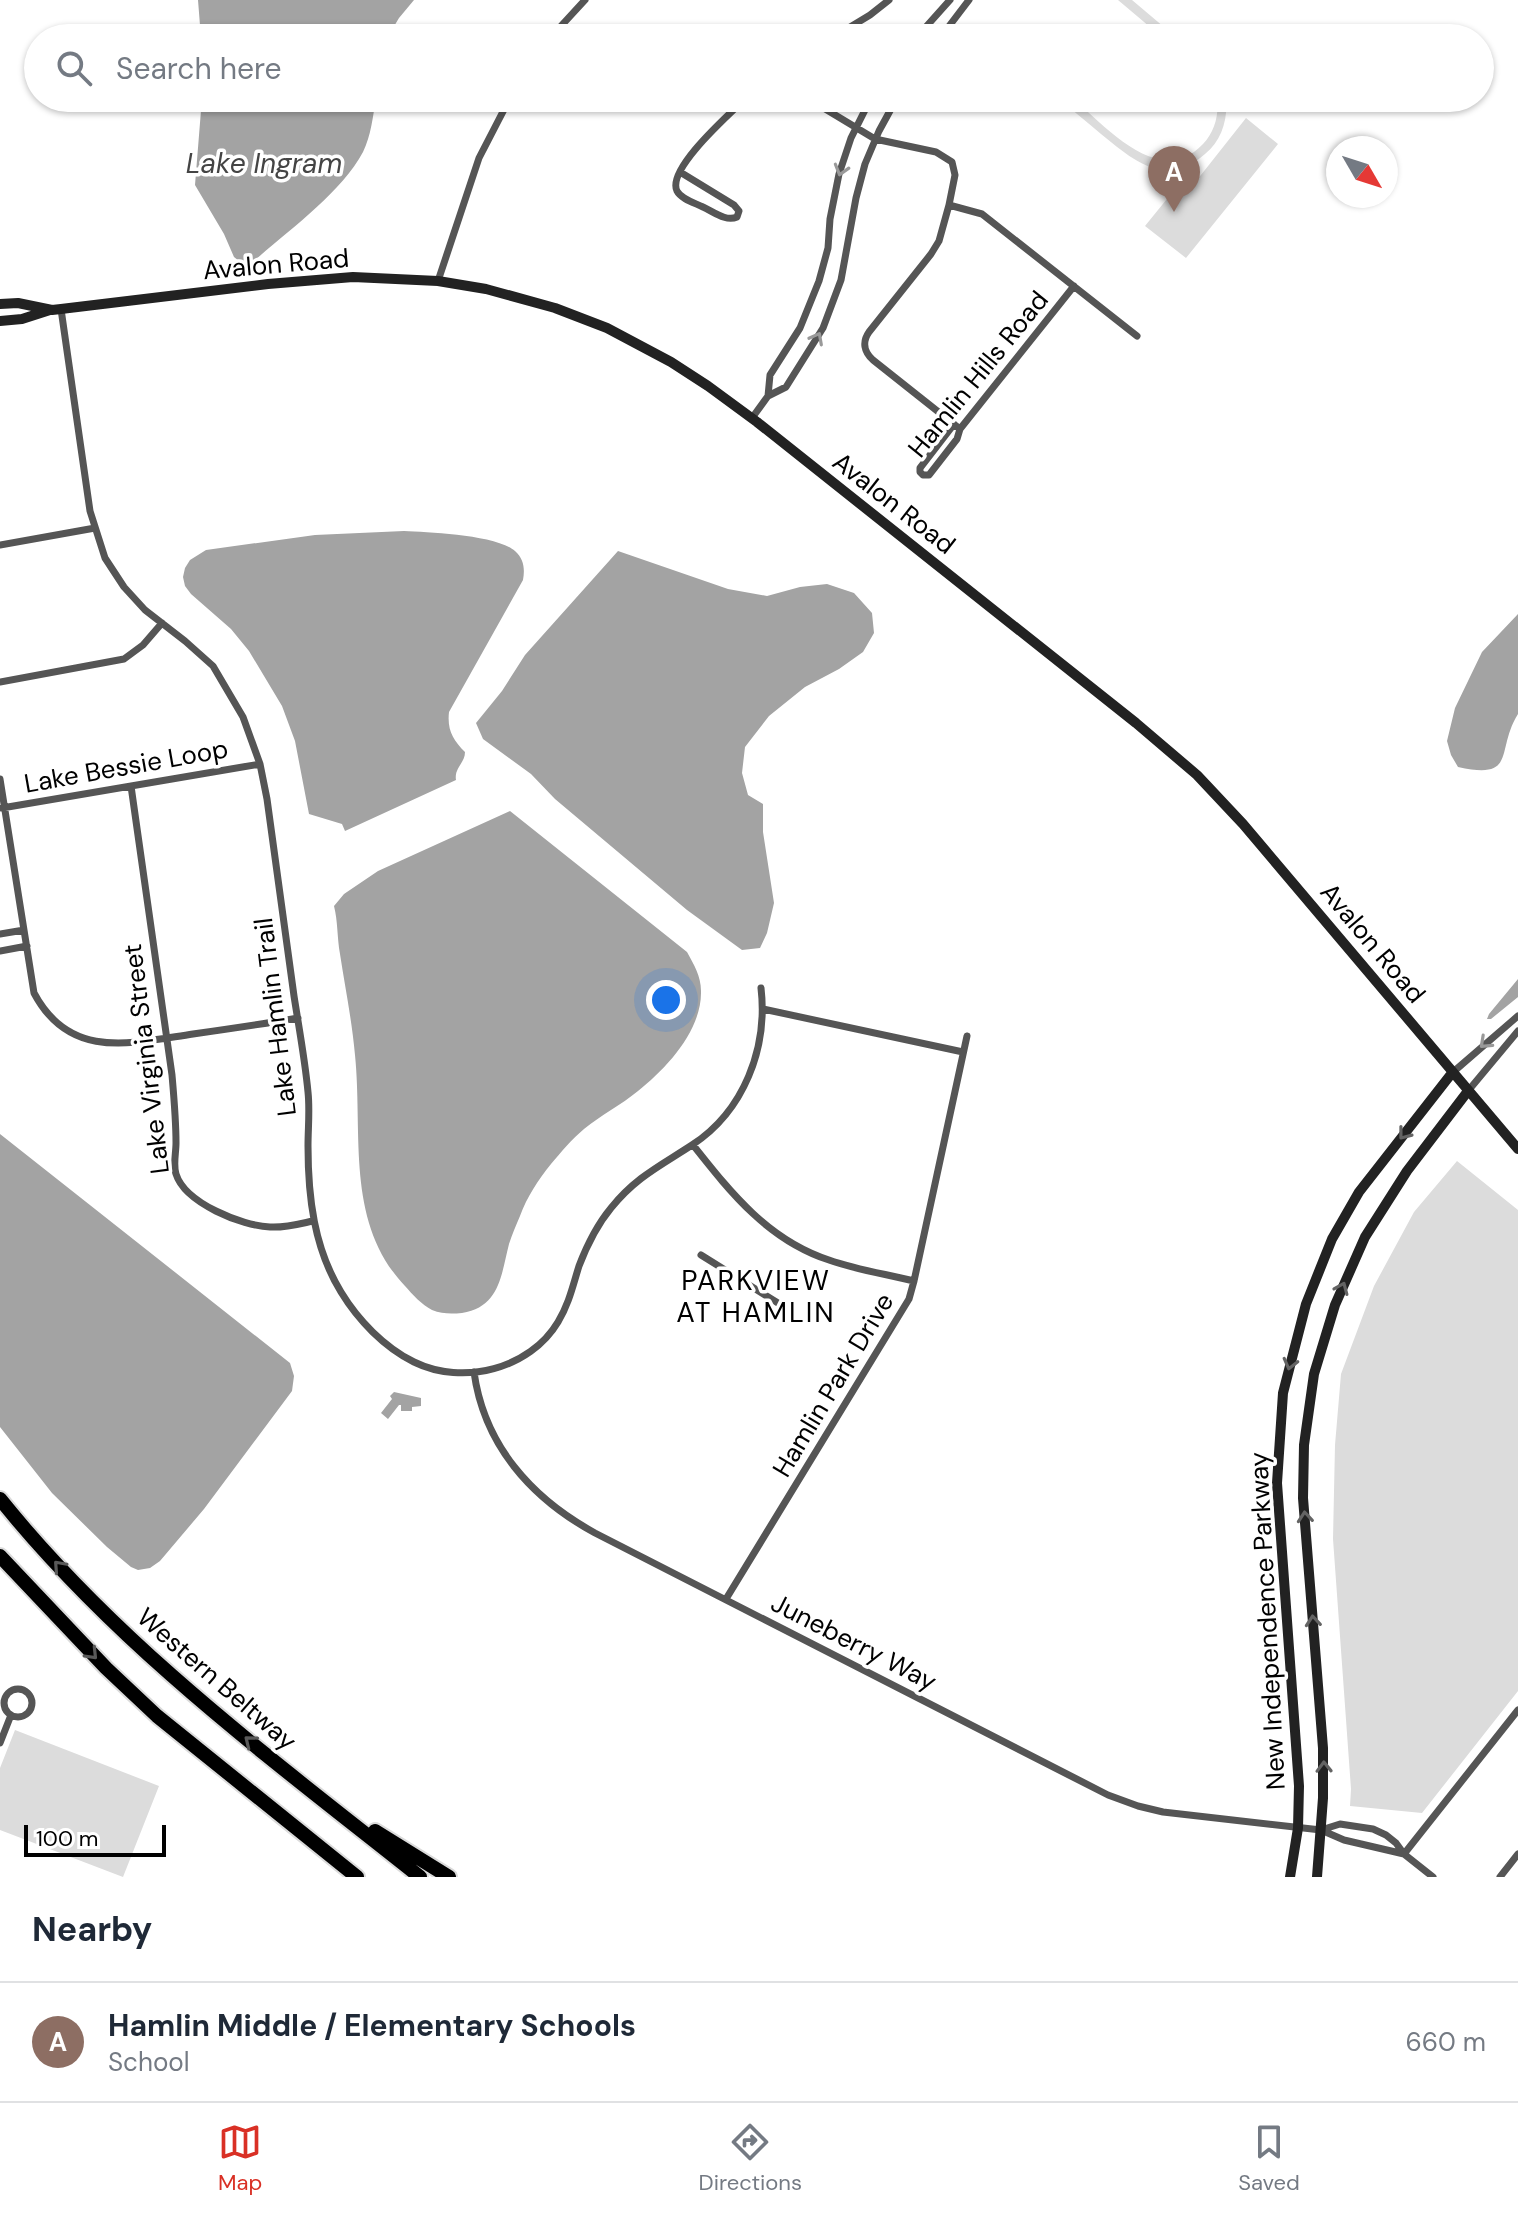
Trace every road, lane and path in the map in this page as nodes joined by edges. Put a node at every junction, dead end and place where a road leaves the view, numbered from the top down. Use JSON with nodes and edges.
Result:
{"nodes":[{"id":1,"x":585,"y":0,"type":"edge"},
{"id":2,"x":889,"y":0,"type":"edge"},
{"id":3,"x":969,"y":0,"type":"edge"},
{"id":4,"x":948,"y":1,"type":"edge"},
{"id":5,"x":563,"y":24,"type":"edge"},
{"id":6,"x":855,"y":24,"type":"edge"},
{"id":7,"x":928,"y":24,"type":"edge"},
{"id":8,"x":951,"y":24,"type":"edge"},
{"id":9,"x":503,"y":112,"type":"edge"},
{"id":10,"x":731,"y":112,"type":"edge"},
{"id":11,"x":830,"y":112,"type":"edge"},
{"id":12,"x":864,"y":112,"type":"edge"},
{"id":13,"x":889,"y":112,"type":"edge"},
{"id":14,"x":856,"y":128,"type":"junction"},
{"id":15,"x":875,"y":139,"type":"junction"},
{"id":16,"x":680,"y":172,"type":"junction"},
{"id":17,"x":949,"y":205,"type":"junction"},
{"id":18,"x":438,"y":281,"type":"junction"},
{"id":19,"x":1074,"y":286,"type":"junction"},
{"id":20,"x":0,"y":304,"type":"edge"},
{"id":21,"x":56,"y":309,"type":"junction"},
{"id":22,"x":0,"y":321,"type":"edge"},
{"id":23,"x":1137,"y":336,"type":"dead end"},
{"id":24,"x":768,"y":396,"type":"junction"},
{"id":25,"x":752,"y":418,"type":"junction"},
{"id":26,"x":957,"y":426,"type":"junction"},
{"id":27,"x":95,"y":528,"type":"junction"},
{"id":28,"x":0,"y":545,"type":"edge"},
{"id":29,"x":162,"y":623,"type":"junction"},
{"id":30,"x":0,"y":682,"type":"edge"},
{"id":31,"x":260,"y":764,"type":"junction"},
{"id":32,"x":0,"y":779,"type":"edge"},
{"id":33,"x":131,"y":786,"type":"junction"},
{"id":34,"x":2,"y":808,"type":"edge"},
{"id":35,"x":24,"y":930,"type":"junction"},
{"id":36,"x":0,"y":934,"type":"edge"},
{"id":37,"x":27,"y":946,"type":"junction"},
{"id":38,"x":0,"y":951,"type":"edge"},
{"id":39,"x":761,"y":988,"type":"dead end"},
{"id":40,"x":763,"y":1009,"type":"junction"},
{"id":41,"x":1518,"y":1016,"type":"edge"},
{"id":42,"x":298,"y":1018,"type":"junction"},
{"id":43,"x":1518,"y":1031,"type":"edge"},
{"id":44,"x":967,"y":1036,"type":"dead end"},
{"id":45,"x":167,"y":1038,"type":"junction"},
{"id":46,"x":963,"y":1052,"type":"junction"},
{"id":47,"x":1452,"y":1073,"type":"junction"},
{"id":48,"x":1468,"y":1091,"type":"junction"},
{"id":49,"x":693,"y":1145,"type":"junction"},
{"id":50,"x":1518,"y":1149,"type":"edge"},
{"id":51,"x":313,"y":1221,"type":"junction"},
{"id":52,"x":701,"y":1255,"type":"dead end"},
{"id":53,"x":914,"y":1281,"type":"junction"},
{"id":54,"x":786,"y":1308,"type":"dead end"},
{"id":55,"x":474,"y":1372,"type":"junction"},
{"id":56,"x":0,"y":1499,"type":"edge"},
{"id":57,"x":0,"y":1556,"type":"edge"},
{"id":58,"x":726,"y":1599,"type":"junction"},
{"id":59,"x":2,"y":1698,"type":"edge"},
{"id":60,"x":1518,"y":1710,"type":"edge"},
{"id":61,"x":11,"y":1715,"type":"junction"},
{"id":62,"x":0,"y":1743,"type":"edge"},
{"id":63,"x":284,"y":1768,"type":"junction"},
{"id":64,"x":1298,"y":1828,"type":"junction"},
{"id":65,"x":1321,"y":1830,"type":"junction"},
{"id":66,"x":299,"y":1831,"type":"junction"},
{"id":67,"x":1404,"y":1854,"type":"junction"},
{"id":68,"x":1517,"y":1857,"type":"edge"},
{"id":69,"x":345,"y":1877,"type":"edge"},
{"id":70,"x":357,"y":1877,"type":"edge"},
{"id":71,"x":420,"y":1877,"type":"edge"},
{"id":72,"x":449,"y":1877,"type":"edge"},
{"id":73,"x":1290,"y":1877,"type":"edge"},
{"id":74,"x":1317,"y":1877,"type":"edge"},
{"id":75,"x":1433,"y":1877,"type":"edge"},
{"id":76,"x":1500,"y":1877,"type":"edge"}],
"edges":[{"from":1,"to":5,"type":"street"},
{"from":2,"to":6,"type":"street"},
{"from":3,"to":8,"type":"street"},
{"from":4,"to":7,"type":"street"},
{"from":9,"to":18,"type":"street"},
{"from":10,"to":16,"type":"street"},
{"from":11,"to":14,"type":"street"},
{"from":12,"to":14,"type":"street"},
{"from":13,"to":15,"type":"street"},
{"from":14,"to":15,"type":"street"},
{"from":14,"to":24,"type":"street","one_way":true},
{"from":15,"to":17,"type":"street"},
{"from":24,"to":15,"type":"street","one_way":true},
{"from":16,"to":16,"type":"street"},
{"from":17,"to":19,"type":"street"},
{"from":17,"to":26,"type":"street"},
{"from":18,"to":21,"type":"main road","name":"Avalon Road"},
{"from":18,"to":25,"type":"main road","name":"Avalon Road"},
{"from":19,"to":23,"type":"street"},
{"from":19,"to":26,"type":"street","name":"Hamlin Hills Road"},
{"from":20,"to":21,"type":"main road","name":"Avalon Road"},
{"from":21,"to":22,"type":"main road","name":"Avalon Road"},
{"from":21,"to":27,"type":"street","name":"Lake Hamlin Trail"},
{"from":24,"to":25,"type":"street"},
{"from":25,"to":47,"type":"main road","name":"Avalon Road"},
{"from":26,"to":26,"type":"street","name":"Hamlin Hills Road"},
{"from":27,"to":28,"type":"street"},
{"from":27,"to":29,"type":"street","name":"Lake Hamlin Trail"},
{"from":29,"to":30,"type":"street"},
{"from":29,"to":31,"type":"street","name":"Lake Hamlin Trail"},
{"from":31,"to":33,"type":"street","name":"Lake Bessie Loop"},
{"from":31,"to":42,"type":"street","name":"Lake Hamlin Trail"},
{"from":32,"to":34,"type":"street"},
{"from":33,"to":34,"type":"street","name":"Lake Bessie Loop"},
{"from":33,"to":45,"type":"street","name":"Lake Virginia Street"},
{"from":34,"to":35,"type":"street"},
{"from":35,"to":36,"type":"street"},
{"from":35,"to":37,"type":"street"},
{"from":37,"to":38,"type":"street"},
{"from":37,"to":45,"type":"street"},
{"from":39,"to":40,"type":"street","name":"Lake Hamlin Trail"},
{"from":40,"to":46,"type":"street"},
{"from":40,"to":49,"type":"street","name":"Lake Hamlin Trail"},
{"from":41,"to":47,"type":"street","one_way":true},
{"from":42,"to":45,"type":"street"},
{"from":42,"to":51,"type":"street","name":"Lake Hamlin Trail"},
{"from":43,"to":48,"type":"street"},
{"from":44,"to":46,"type":"street","name":"Hamlin Park Drive"},
{"from":45,"to":51,"type":"street","name":"Lake Virginia Street"},
{"from":46,"to":53,"type":"street","name":"Hamlin Park Drive"},
{"from":47,"to":48,"type":"main road","name":"Avalon Road"},
{"from":47,"to":64,"type":"main road","name":"New Independence Parkway","one_way":true},
{"from":48,"to":50,"type":"main road","name":"Avalon Road"},
{"from":65,"to":48,"type":"main road","name":"New Independence Parkway","one_way":true},
{"from":49,"to":53,"type":"street"},
{"from":49,"to":55,"type":"street","name":"Lake Hamlin Trail"},
{"from":51,"to":55,"type":"street","name":"Lake Hamlin Trail"},
{"from":52,"to":54,"type":"street"},
{"from":53,"to":58,"type":"street","name":"Hamlin Park Drive"},
{"from":55,"to":58,"type":"street","name":"Juneberry Way"},
{"from":63,"to":56,"type":"highway","name":"Western Beltway","one_way":true},
{"from":57,"to":66,"type":"highway","one_way":true},
{"from":58,"to":64,"type":"street","name":"Juneberry Way"},
{"from":59,"to":61,"type":"street"},
{"from":59,"to":61,"type":"street"},
{"from":60,"to":67,"type":"street"},
{"from":61,"to":62,"type":"street"},
{"from":63,"to":71,"type":"highway","name":"Western Beltway"},
{"from":63,"to":72,"type":"highway"},
{"from":64,"to":65,"type":"street","name":"Juneberry Way"},
{"from":64,"to":73,"type":"main road","name":"New Independence Parkway"},
{"from":65,"to":67,"type":"street"},
{"from":65,"to":67,"type":"street"},
{"from":65,"to":74,"type":"main road","name":"New Independence Parkway"},
{"from":66,"to":69,"type":"highway"},
{"from":66,"to":70,"type":"highway"},
{"from":67,"to":75,"type":"street"},
{"from":68,"to":76,"type":"street"}]}
